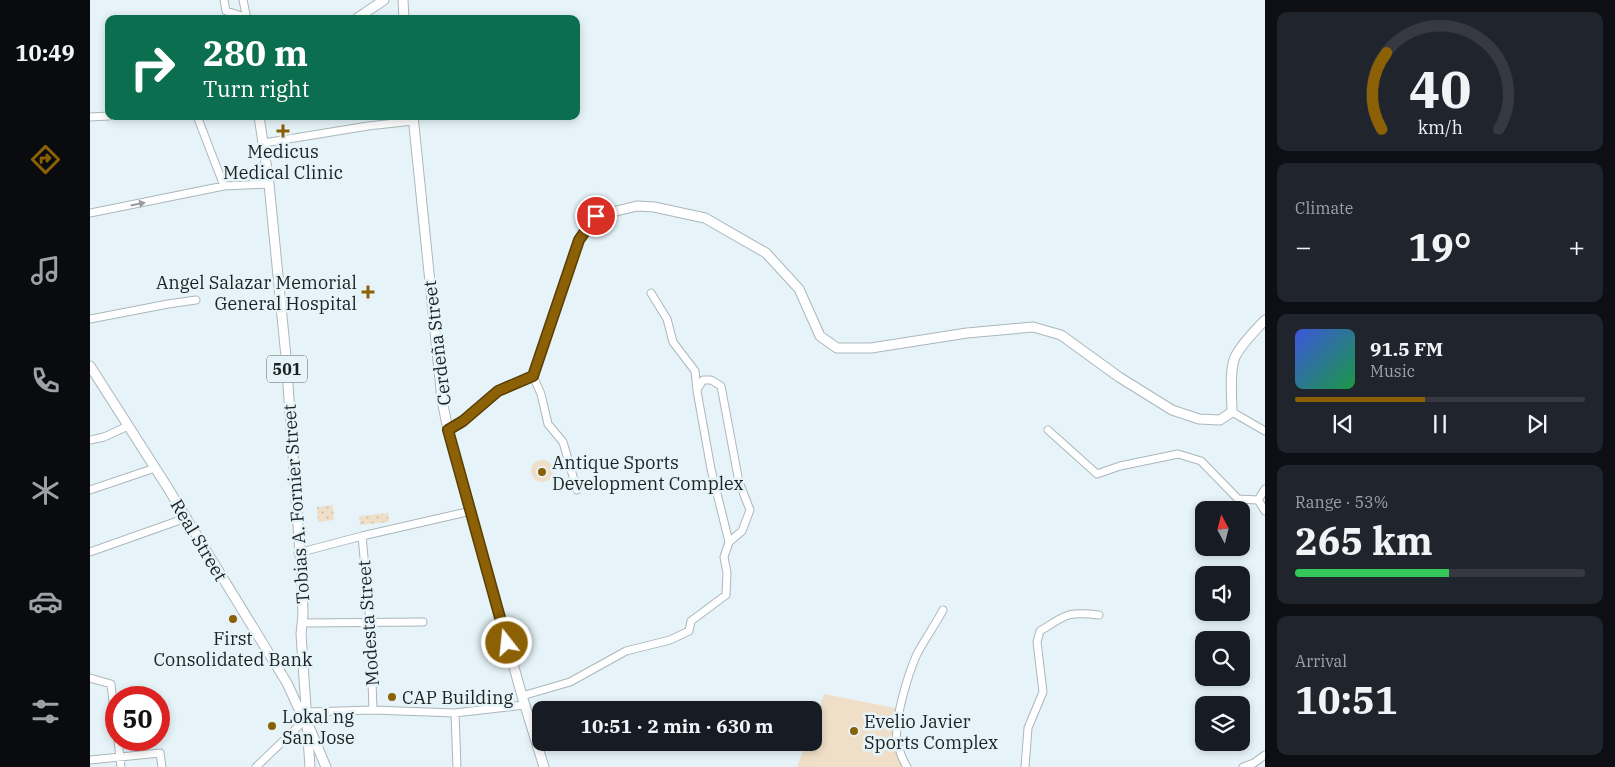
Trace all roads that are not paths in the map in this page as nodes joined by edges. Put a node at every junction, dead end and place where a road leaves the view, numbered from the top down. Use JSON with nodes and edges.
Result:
{"nodes":[{"id":1,"x":224,"y":0,"type":"edge"},
{"id":2,"x":243,"y":0,"type":"edge"},
{"id":3,"x":384,"y":0,"type":"edge"},
{"id":4,"x":403,"y":0,"type":"edge"},
{"id":5,"x":239,"y":15,"type":"edge"},
{"id":6,"x":246,"y":15,"type":"edge"},
{"id":7,"x":362,"y":15,"type":"edge"},
{"id":8,"x":404,"y":15,"type":"edge"},
{"id":9,"x":105,"y":116,"type":"edge"},
{"id":10,"x":90,"y":117,"type":"edge"},
{"id":11,"x":199,"y":120,"type":"edge"},
{"id":12,"x":261,"y":120,"type":"edge"},
{"id":13,"x":402,"y":120,"type":"edge"},
{"id":14,"x":413,"y":120,"type":"edge"},
{"id":15,"x":264,"y":144,"type":"junction"},
{"id":16,"x":269,"y":184,"type":"junction"},
{"id":17,"x":224,"y":186,"type":"junction"},
{"id":18,"x":90,"y":212,"type":"edge"},
{"id":19,"x":651,"y":293,"type":"dead end"},
{"id":20,"x":196,"y":300,"type":"dead end"},
{"id":21,"x":90,"y":319,"type":"edge"},
{"id":22,"x":1265,"y":320,"type":"edge"},
{"id":23,"x":90,"y":366,"type":"edge"},
{"id":24,"x":533,"y":376,"type":"junction"},
{"id":25,"x":696,"y":391,"type":"junction"},
{"id":26,"x":1232,"y":412,"type":"junction"},
{"id":27,"x":128,"y":426,"type":"junction"},
{"id":28,"x":448,"y":430,"type":"junction"},
{"id":29,"x":1048,"y":430,"type":"dead end"},
{"id":30,"x":1265,"y":431,"type":"edge"},
{"id":31,"x":90,"y":440,"type":"edge"},
{"id":32,"x":155,"y":468,"type":"junction"},
{"id":33,"x":1265,"y":489,"type":"edge"},
{"id":34,"x":90,"y":490,"type":"edge"},
{"id":35,"x":577,"y":490,"type":"dead end"},
{"id":36,"x":1258,"y":500,"type":"junction"},
{"id":37,"x":471,"y":511,"type":"junction"},
{"id":38,"x":1265,"y":511,"type":"edge"},
{"id":39,"x":186,"y":518,"type":"junction"},
{"id":40,"x":362,"y":536,"type":"junction"},
{"id":41,"x":729,"y":542,"type":"junction"},
{"id":42,"x":90,"y":552,"type":"edge"},
{"id":43,"x":298,"y":553,"type":"junction"},
{"id":44,"x":943,"y":610,"type":"dead end"},
{"id":45,"x":1099,"y":615,"type":"dead end"},
{"id":46,"x":370,"y":622,"type":"junction"},
{"id":47,"x":423,"y":622,"type":"dead end"},
{"id":48,"x":303,"y":623,"type":"junction"},
{"id":49,"x":90,"y":678,"type":"edge"},
{"id":50,"x":286,"y":684,"type":"junction"},
{"id":51,"x":110,"y":686,"type":"edge"},
{"id":52,"x":306,"y":691,"type":"junction"},
{"id":53,"x":523,"y":701,"type":"junction"},
{"id":54,"x":373,"y":710,"type":"junction"},
{"id":55,"x":455,"y":713,"type":"junction"},
{"id":56,"x":307,"y":716,"type":"junction"},
{"id":57,"x":310,"y":729,"type":"junction"},
{"id":58,"x":119,"y":751,"type":"edge"},
{"id":59,"x":1265,"y":755,"type":"edge"},
{"id":60,"x":120,"y":757,"type":"junction"},
{"id":61,"x":90,"y":760,"type":"edge"},
{"id":62,"x":122,"y":767,"type":"edge"},
{"id":63,"x":162,"y":767,"type":"edge"},
{"id":64,"x":256,"y":767,"type":"edge"},
{"id":65,"x":311,"y":767,"type":"edge"},
{"id":66,"x":326,"y":767,"type":"edge"},
{"id":67,"x":457,"y":767,"type":"edge"},
{"id":68,"x":544,"y":767,"type":"edge"},
{"id":69,"x":906,"y":767,"type":"edge"},
{"id":70,"x":1025,"y":767,"type":"edge"},
{"id":71,"x":1243,"y":767,"type":"edge"}],
"edges":[{"from":1,"to":5,"type":"street"},
{"from":2,"to":6,"type":"street"},
{"from":3,"to":7,"type":"main road"},
{"from":4,"to":8,"type":"main road"},
{"from":9,"to":10,"type":"street"},
{"from":11,"to":17,"type":"street"},
{"from":12,"to":15,"type":"main road","name":"Tobias A. Fornier Street","number":"501"},
{"from":13,"to":15,"type":"street"},
{"from":14,"to":28,"type":"main road","name":"Cerdeña Street"},
{"from":15,"to":16,"type":"main road","name":"Tobias A. Fornier Street","number":"501"},
{"from":16,"to":17,"type":"street"},
{"from":16,"to":43,"type":"main road","name":"Tobias A. Fornier Street","number":"501"},
{"from":18,"to":17,"type":"street","one_way":true},
{"from":19,"to":25,"type":"street"},
{"from":20,"to":21,"type":"street"},
{"from":22,"to":26,"type":"main road"},
{"from":23,"to":27,"type":"main road","name":"Real Street"},
{"from":24,"to":26,"type":"main road"},
{"from":24,"to":28,"type":"main road"},
{"from":24,"to":35,"type":"street"},
{"from":25,"to":41,"type":"street"},
{"from":25,"to":41,"type":"street"},
{"from":26,"to":30,"type":"street"},
{"from":27,"to":31,"type":"street"},
{"from":27,"to":32,"type":"main road","name":"Real Street"},
{"from":28,"to":37,"type":"main road","name":"Cerdeña Street"},
{"from":29,"to":36,"type":"street"},
{"from":32,"to":34,"type":"street"},
{"from":32,"to":39,"type":"main road","name":"Real Street"},
{"from":33,"to":36,"type":"street"},
{"from":36,"to":38,"type":"street"},
{"from":37,"to":40,"type":"street"},
{"from":37,"to":53,"type":"main road","name":"Cerdeña Street"},
{"from":39,"to":42,"type":"street"},
{"from":39,"to":50,"type":"main road","name":"Real Street"},
{"from":40,"to":43,"type":"street"},
{"from":40,"to":46,"type":"street","name":"Modesta Street"},
{"from":41,"to":53,"type":"street"},
{"from":43,"to":48,"type":"main road","name":"Tobias A. Fornier Street","number":"501"},
{"from":44,"to":69,"type":"street"},
{"from":45,"to":70,"type":"street"},
{"from":46,"to":47,"type":"street"},
{"from":46,"to":48,"type":"street"},
{"from":46,"to":54,"type":"street","name":"Modesta Street"},
{"from":48,"to":52,"type":"main road","name":"Tobias A. Fornier Street","number":"501"},
{"from":49,"to":51,"type":"street"},
{"from":50,"to":52,"type":"main road"},
{"from":50,"to":56,"type":"main road","name":"Real Street"},
{"from":52,"to":56,"type":"main road","name":"Tobias A. Fornier Street","number":"501"},
{"from":53,"to":55,"type":"street"},
{"from":53,"to":68,"type":"main road","name":"Cerdeña Street"},
{"from":54,"to":55,"type":"street"},
{"from":54,"to":56,"type":"street"},
{"from":55,"to":67,"type":"street"},
{"from":56,"to":57,"type":"main road","name":"Tobias A. Fornier Street","number":"501"},
{"from":56,"to":64,"type":"street"},
{"from":56,"to":65,"type":"main road","name":"Tobias A. Fornier Street","number":"501"},
{"from":57,"to":65,"type":"main road","name":"Tobias A. Fornier Street","number":"501"},
{"from":57,"to":66,"type":"main road"},
{"from":58,"to":60,"type":"street"},
{"from":59,"to":71,"type":"street"},
{"from":60,"to":61,"type":"street"},
{"from":60,"to":62,"type":"street"},
{"from":60,"to":63,"type":"street"}]}
